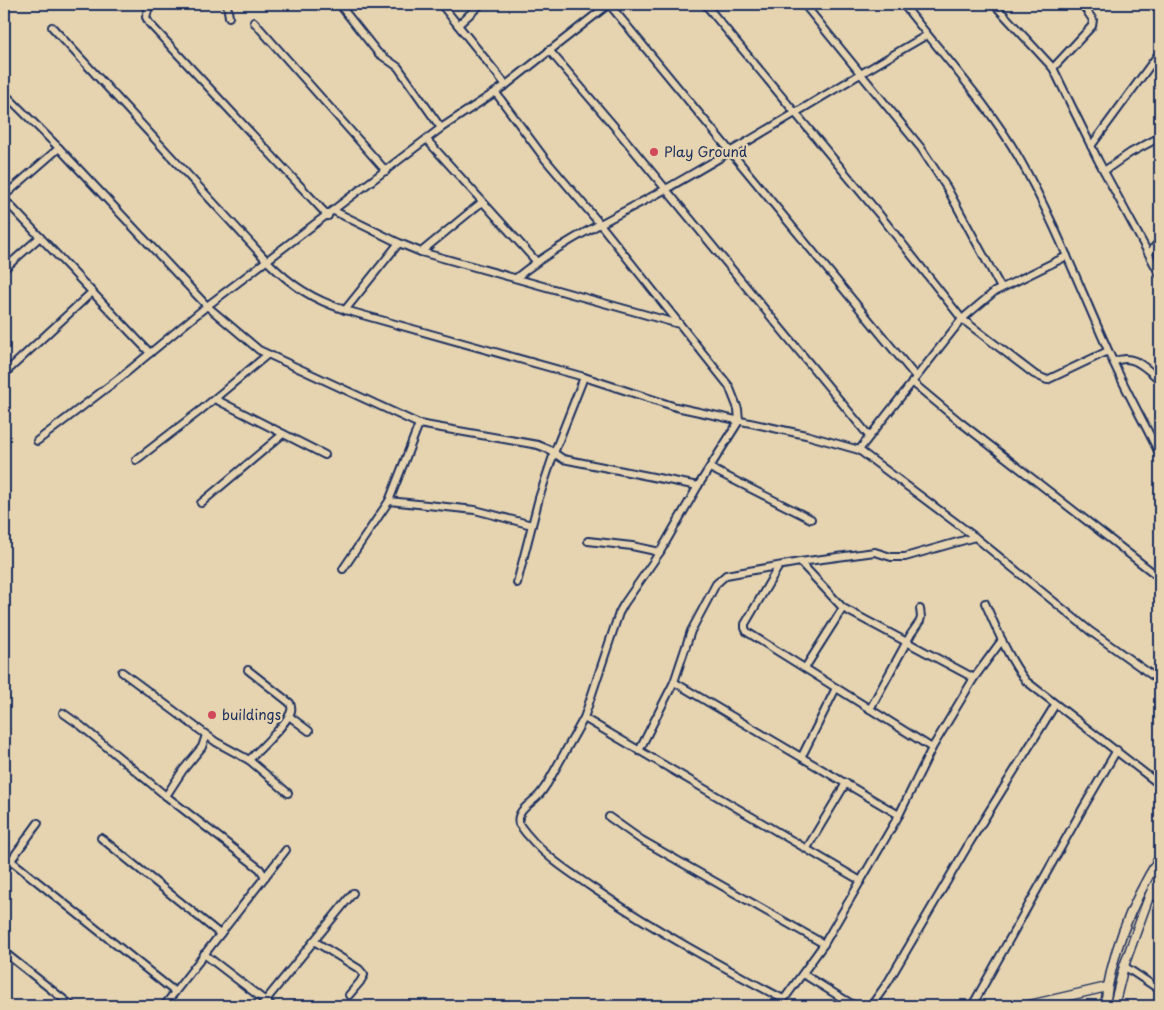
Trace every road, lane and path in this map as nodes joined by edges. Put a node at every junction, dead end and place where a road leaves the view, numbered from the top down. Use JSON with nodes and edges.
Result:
{"nodes":[{"id":1,"x":150,"y":4,"type":"edge"},
{"id":2,"x":227,"y":4,"type":"edge"},
{"id":3,"x":339,"y":4,"type":"edge"},
{"id":4,"x":441,"y":4,"type":"edge"},
{"id":5,"x":481,"y":4,"type":"edge"},
{"id":6,"x":609,"y":4,"type":"edge"},
{"id":7,"x":705,"y":4,"type":"edge"},
{"id":8,"x":804,"y":4,"type":"edge"},
{"id":9,"x":904,"y":4,"type":"edge"},
{"id":10,"x":994,"y":4,"type":"edge"},
{"id":11,"x":1082,"y":4,"type":"edge"},
{"id":12,"x":229,"y":17,"type":"dead end"},
{"id":13,"x":254,"y":22,"type":"dead end"},
{"id":14,"x":458,"y":25,"type":"junction"},
{"id":15,"x":52,"y":27,"type":"dead end"},
{"id":16,"x":928,"y":35,"type":"junction"},
{"id":17,"x":548,"y":50,"type":"junction"},
{"id":18,"x":1160,"y":52,"type":"edge"},
{"id":19,"x":1053,"y":68,"type":"junction"},
{"id":20,"x":860,"y":74,"type":"junction"},
{"id":21,"x":506,"y":85,"type":"junction"},
{"id":22,"x":4,"y":93,"type":"edge"},
{"id":23,"x":496,"y":93,"type":"junction"},
{"id":24,"x":795,"y":112,"type":"junction"},
{"id":25,"x":442,"y":128,"type":"junction"},
{"id":26,"x":1160,"y":137,"type":"edge"},
{"id":27,"x":426,"y":140,"type":"junction"},
{"id":28,"x":1091,"y":146,"type":"junction"},
{"id":29,"x":59,"y":148,"type":"junction"},
{"id":30,"x":730,"y":151,"type":"junction"},
{"id":31,"x":386,"y":171,"type":"junction"},
{"id":32,"x":1104,"y":171,"type":"junction"},
{"id":33,"x":665,"y":189,"type":"junction"},
{"id":34,"x":4,"y":198,"type":"edge"},
{"id":35,"x":482,"y":202,"type":"junction"},
{"id":36,"x":334,"y":211,"type":"junction"},
{"id":37,"x":328,"y":216,"type":"junction"},
{"id":38,"x":600,"y":224,"type":"junction"},
{"id":39,"x":40,"y":237,"type":"junction"},
{"id":40,"x":1160,"y":241,"type":"edge"},
{"id":41,"x":399,"y":243,"type":"junction"},
{"id":42,"x":421,"y":252,"type":"junction"},
{"id":43,"x":1149,"y":253,"type":"junction"},
{"id":44,"x":1067,"y":256,"type":"junction"},
{"id":45,"x":267,"y":261,"type":"junction"},
{"id":46,"x":536,"y":261,"type":"junction"},
{"id":47,"x":4,"y":269,"type":"edge"},
{"id":48,"x":1160,"y":274,"type":"edge"},
{"id":49,"x":516,"y":278,"type":"junction"},
{"id":50,"x":1001,"y":288,"type":"junction"},
{"id":51,"x":92,"y":292,"type":"junction"},
{"id":52,"x":208,"y":306,"type":"junction"},
{"id":53,"x":345,"y":310,"type":"junction"},
{"id":54,"x":962,"y":319,"type":"junction"},
{"id":55,"x":679,"y":324,"type":"junction"},
{"id":56,"x":1108,"y":351,"type":"junction"},
{"id":57,"x":150,"y":353,"type":"junction"},
{"id":58,"x":267,"y":355,"type":"junction"},
{"id":59,"x":1113,"y":362,"type":"junction"},
{"id":60,"x":4,"y":374,"type":"edge"},
{"id":61,"x":584,"y":377,"type":"junction"},
{"id":62,"x":914,"y":380,"type":"junction"},
{"id":63,"x":1160,"y":380,"type":"edge"},
{"id":64,"x":215,"y":399,"type":"junction"},
{"id":65,"x":739,"y":421,"type":"junction"},
{"id":66,"x":419,"y":424,"type":"junction"},
{"id":67,"x":283,"y":434,"type":"junction"},
{"id":68,"x":869,"y":436,"type":"junction"},
{"id":69,"x":37,"y":441,"type":"dead end"},
{"id":70,"x":859,"y":450,"type":"junction"},
{"id":71,"x":554,"y":453,"type":"junction"},
{"id":72,"x":325,"y":455,"type":"dead end"},
{"id":73,"x":1160,"y":455,"type":"edge"},
{"id":74,"x":136,"y":460,"type":"dead end"},
{"id":75,"x":710,"y":468,"type":"junction"},
{"id":76,"x":698,"y":486,"type":"junction"},
{"id":77,"x":389,"y":501,"type":"junction"},
{"id":78,"x":202,"y":502,"type":"dead end"},
{"id":79,"x":811,"y":518,"type":"dead end"},
{"id":80,"x":532,"y":525,"type":"junction"},
{"id":81,"x":975,"y":537,"type":"junction"},
{"id":82,"x":588,"y":541,"type":"dead end"},
{"id":83,"x":660,"y":552,"type":"junction"},
{"id":84,"x":800,"y":562,"type":"junction"},
{"id":85,"x":779,"y":566,"type":"junction"},
{"id":86,"x":343,"y":569,"type":"dead end"},
{"id":87,"x":1160,"y":578,"type":"edge"},
{"id":88,"x":517,"y":583,"type":"dead end"},
{"id":89,"x":985,"y":603,"type":"dead end"},
{"id":90,"x":843,"y":608,"type":"junction"},
{"id":91,"x":920,"y":609,"type":"dead end"},
{"id":92,"x":1002,"y":640,"type":"junction"},
{"id":93,"x":908,"y":642,"type":"junction"},
{"id":94,"x":805,"y":668,"type":"junction"},
{"id":95,"x":248,"y":670,"type":"dead end"},
{"id":96,"x":122,"y":672,"type":"dead end"},
{"id":97,"x":974,"y":678,"type":"junction"},
{"id":98,"x":1160,"y":681,"type":"edge"},
{"id":99,"x":674,"y":682,"type":"junction"},
{"id":100,"x":836,"y":688,"type":"junction"},
{"id":101,"x":1056,"y":705,"type":"junction"},
{"id":102,"x":870,"y":709,"type":"junction"},
{"id":103,"x":63,"y":714,"type":"dead end"},
{"id":104,"x":289,"y":716,"type":"junction"},
{"id":105,"x":584,"y":718,"type":"junction"},
{"id":106,"x":309,"y":731,"type":"dead end"},
{"id":107,"x":206,"y":735,"type":"junction"},
{"id":108,"x":216,"y":742,"type":"junction"},
{"id":109,"x":202,"y":746,"type":"junction"},
{"id":110,"x":932,"y":748,"type":"junction"},
{"id":111,"x":1117,"y":750,"type":"junction"},
{"id":112,"x":639,"y":751,"type":"junction"},
{"id":113,"x":802,"y":756,"type":"junction"},
{"id":114,"x":249,"y":760,"type":"junction"},
{"id":115,"x":846,"y":783,"type":"junction"},
{"id":116,"x":1160,"y":785,"type":"edge"},
{"id":117,"x":288,"y":793,"type":"dead end"},
{"id":118,"x":166,"y":796,"type":"junction"},
{"id":119,"x":899,"y":815,"type":"junction"},
{"id":120,"x":609,"y":817,"type":"dead end"},
{"id":121,"x":38,"y":823,"type":"dead end"},
{"id":122,"x":101,"y":838,"type":"dead end"},
{"id":123,"x":807,"y":848,"type":"junction"},
{"id":124,"x":286,"y":850,"type":"dead end"},
{"id":125,"x":4,"y":855,"type":"edge"},
{"id":126,"x":1160,"y":857,"type":"edge"},
{"id":127,"x":11,"y":861,"type":"junction"},
{"id":128,"x":4,"y":870,"type":"edge"},
{"id":129,"x":1160,"y":874,"type":"edge"},
{"id":130,"x":266,"y":877,"type":"junction"},
{"id":131,"x":861,"y":881,"type":"junction"},
{"id":132,"x":353,"y":893,"type":"dead end"},
{"id":133,"x":1150,"y":894,"type":"junction"},
{"id":134,"x":1160,"y":900,"type":"edge"},
{"id":135,"x":220,"y":934,"type":"junction"},
{"id":136,"x":314,"y":941,"type":"junction"},
{"id":137,"x":824,"y":944,"type":"junction"},
{"id":138,"x":4,"y":952,"type":"edge"},
{"id":139,"x":204,"y":954,"type":"junction"},
{"id":140,"x":1124,"y":966,"type":"junction"},
{"id":141,"x":803,"y":974,"type":"junction"},
{"id":142,"x":1107,"y":987,"type":"junction"},
{"id":143,"x":1160,"y":990,"type":"edge"},
{"id":144,"x":175,"y":992,"type":"junction"},
{"id":145,"x":350,"y":995,"type":"dead end"},
{"id":146,"x":783,"y":999,"type":"junction"},
{"id":147,"x":263,"y":1004,"type":"edge"},
{"id":148,"x":72,"y":1006,"type":"edge"},
{"id":149,"x":164,"y":1006,"type":"edge"},
{"id":150,"x":272,"y":1006,"type":"edge"},
{"id":151,"x":779,"y":1006,"type":"edge"},
{"id":152,"x":855,"y":1006,"type":"edge"},
{"id":153,"x":871,"y":1006,"type":"edge"},
{"id":154,"x":972,"y":1006,"type":"edge"},
{"id":155,"x":1024,"y":1006,"type":"edge"},
{"id":156,"x":1105,"y":1006,"type":"edge"},
{"id":157,"x":1114,"y":1006,"type":"edge"}],
"edges":[{"from":1,"to":37,"type":"street"},
{"from":2,"to":12,"type":"street"},
{"from":3,"to":25,"type":"street"},
{"from":4,"to":14,"type":"street"},
{"from":5,"to":14,"type":"street"},
{"from":6,"to":17,"type":"street"},
{"from":6,"to":30,"type":"street"},
{"from":7,"to":24,"type":"street"},
{"from":8,"to":20,"type":"street"},
{"from":9,"to":16,"type":"street"},
{"from":10,"to":19,"type":"street"},
{"from":11,"to":19,"type":"street"},
{"from":13,"to":31,"type":"street"},
{"from":14,"to":21,"type":"street"},
{"from":15,"to":45,"type":"street"},
{"from":16,"to":20,"type":"street"},
{"from":16,"to":44,"type":"street"},
{"from":17,"to":21,"type":"street"},
{"from":17,"to":33,"type":"street"},
{"from":18,"to":28,"type":"street"},
{"from":19,"to":28,"type":"street"},
{"from":20,"to":24,"type":"street"},
{"from":20,"to":50,"type":"street"},
{"from":21,"to":23,"type":"street"},
{"from":22,"to":29,"type":"street"},
{"from":23,"to":25,"type":"street"},
{"from":23,"to":38,"type":"street"},
{"from":24,"to":30,"type":"street"},
{"from":24,"to":54,"type":"street"},
{"from":25,"to":27,"type":"street"},
{"from":26,"to":32,"type":"street"},
{"from":27,"to":31,"type":"street"},
{"from":27,"to":35,"type":"street"},
{"from":28,"to":32,"type":"street"},
{"from":29,"to":34,"type":"street"},
{"from":29,"to":52,"type":"street"},
{"from":30,"to":33,"type":"street"},
{"from":30,"to":62,"type":"street"},
{"from":31,"to":36,"type":"street"},
{"from":32,"to":43,"type":"street"},
{"from":33,"to":38,"type":"street"},
{"from":33,"to":68,"type":"street"},
{"from":34,"to":39,"type":"street"},
{"from":35,"to":42,"type":"street"},
{"from":35,"to":46,"type":"street"},
{"from":36,"to":37,"type":"street"},
{"from":36,"to":41,"type":"street"},
{"from":37,"to":45,"type":"street"},
{"from":38,"to":46,"type":"street"},
{"from":38,"to":55,"type":"street"},
{"from":39,"to":47,"type":"street"},
{"from":39,"to":51,"type":"street"},
{"from":40,"to":43,"type":"street"},
{"from":41,"to":42,"type":"street"},
{"from":41,"to":53,"type":"street"},
{"from":42,"to":49,"type":"street"},
{"from":43,"to":48,"type":"street"},
{"from":44,"to":50,"type":"street"},
{"from":44,"to":56,"type":"street"},
{"from":45,"to":52,"type":"street"},
{"from":45,"to":53,"type":"street"},
{"from":46,"to":49,"type":"street"},
{"from":49,"to":55,"type":"street"},
{"from":50,"to":54,"type":"street"},
{"from":51,"to":57,"type":"street"},
{"from":51,"to":60,"type":"street"},
{"from":52,"to":57,"type":"street"},
{"from":52,"to":58,"type":"street"},
{"from":53,"to":61,"type":"street"},
{"from":54,"to":56,"type":"street"},
{"from":54,"to":62,"type":"street"},
{"from":55,"to":65,"type":"street"},
{"from":56,"to":59,"type":"street"},
{"from":57,"to":69,"type":"street"},
{"from":58,"to":64,"type":"street"},
{"from":58,"to":66,"type":"street"},
{"from":59,"to":63,"type":"street"},
{"from":59,"to":73,"type":"street"},
{"from":61,"to":65,"type":"street"},
{"from":61,"to":71,"type":"street"},
{"from":62,"to":68,"type":"street"},
{"from":62,"to":87,"type":"street"},
{"from":64,"to":67,"type":"street"},
{"from":64,"to":74,"type":"street"},
{"from":65,"to":70,"type":"street"},
{"from":65,"to":75,"type":"street"},
{"from":66,"to":71,"type":"street"},
{"from":66,"to":77,"type":"street"},
{"from":67,"to":72,"type":"street"},
{"from":67,"to":78,"type":"street"},
{"from":68,"to":70,"type":"street"},
{"from":70,"to":81,"type":"street"},
{"from":71,"to":76,"type":"street"},
{"from":71,"to":80,"type":"street"},
{"from":75,"to":76,"type":"street"},
{"from":75,"to":79,"type":"street"},
{"from":76,"to":83,"type":"street"},
{"from":77,"to":80,"type":"street"},
{"from":77,"to":86,"type":"street"},
{"from":80,"to":88,"type":"street"},
{"from":81,"to":84,"type":"street"},
{"from":81,"to":98,"type":"street"},
{"from":82,"to":83,"type":"street"},
{"from":83,"to":105,"type":"street"},
{"from":84,"to":85,"type":"street"},
{"from":84,"to":90,"type":"street"},
{"from":85,"to":94,"type":"street"},
{"from":85,"to":99,"type":"street"},
{"from":89,"to":92,"type":"street"},
{"from":90,"to":93,"type":"street"},
{"from":90,"to":94,"type":"street"},
{"from":91,"to":93,"type":"street"},
{"from":92,"to":97,"type":"street"},
{"from":92,"to":101,"type":"street"},
{"from":93,"to":97,"type":"street"},
{"from":93,"to":102,"type":"street"},
{"from":94,"to":100,"type":"street"},
{"from":95,"to":104,"type":"street"},
{"from":96,"to":107,"type":"street"},
{"from":97,"to":110,"type":"street"},
{"from":99,"to":112,"type":"street"},
{"from":99,"to":113,"type":"street"},
{"from":100,"to":102,"type":"street"},
{"from":100,"to":113,"type":"street"},
{"from":101,"to":111,"type":"street"},
{"from":101,"to":153,"type":"street"},
{"from":102,"to":110,"type":"street"},
{"from":103,"to":118,"type":"street"},
{"from":104,"to":106,"type":"street"},
{"from":104,"to":114,"type":"street"},
{"from":105,"to":112,"type":"street"},
{"from":105,"to":146,"type":"street"},
{"from":107,"to":108,"type":"street"},
{"from":107,"to":109,"type":"street"},
{"from":108,"to":109,"type":"street"},
{"from":108,"to":114,"type":"street"},
{"from":109,"to":118,"type":"street"},
{"from":110,"to":119,"type":"street"},
{"from":111,"to":116,"type":"street"},
{"from":111,"to":154,"type":"street"},
{"from":112,"to":123,"type":"street"},
{"from":113,"to":115,"type":"street"},
{"from":114,"to":117,"type":"street"},
{"from":115,"to":119,"type":"street"},
{"from":115,"to":123,"type":"street"},
{"from":118,"to":130,"type":"street"},
{"from":119,"to":131,"type":"street"},
{"from":120,"to":137,"type":"street"},
{"from":121,"to":127,"type":"street"},
{"from":122,"to":135,"type":"street"},
{"from":123,"to":131,"type":"street"},
{"from":124,"to":130,"type":"street"},
{"from":125,"to":127,"type":"street"},
{"from":126,"to":142,"type":"street"},
{"from":127,"to":128,"type":"street"},
{"from":127,"to":144,"type":"street"},
{"from":129,"to":133,"type":"street"},
{"from":130,"to":135,"type":"street"},
{"from":131,"to":137,"type":"street"},
{"from":132,"to":136,"type":"street"},
{"from":133,"to":134,"type":"street"},
{"from":133,"to":140,"type":"street"},
{"from":135,"to":139,"type":"street"},
{"from":136,"to":145,"type":"street"},
{"from":136,"to":147,"type":"street"},
{"from":137,"to":141,"type":"street"},
{"from":138,"to":148,"type":"street"},
{"from":139,"to":144,"type":"street"},
{"from":139,"to":147,"type":"street"},
{"from":140,"to":143,"type":"street"},
{"from":140,"to":157,"type":"street"},
{"from":141,"to":146,"type":"street"},
{"from":141,"to":152,"type":"street"},
{"from":142,"to":155,"type":"street"},
{"from":142,"to":156,"type":"street"},
{"from":144,"to":149,"type":"street"},
{"from":146,"to":151,"type":"street"},
{"from":147,"to":150,"type":"street"}]}
